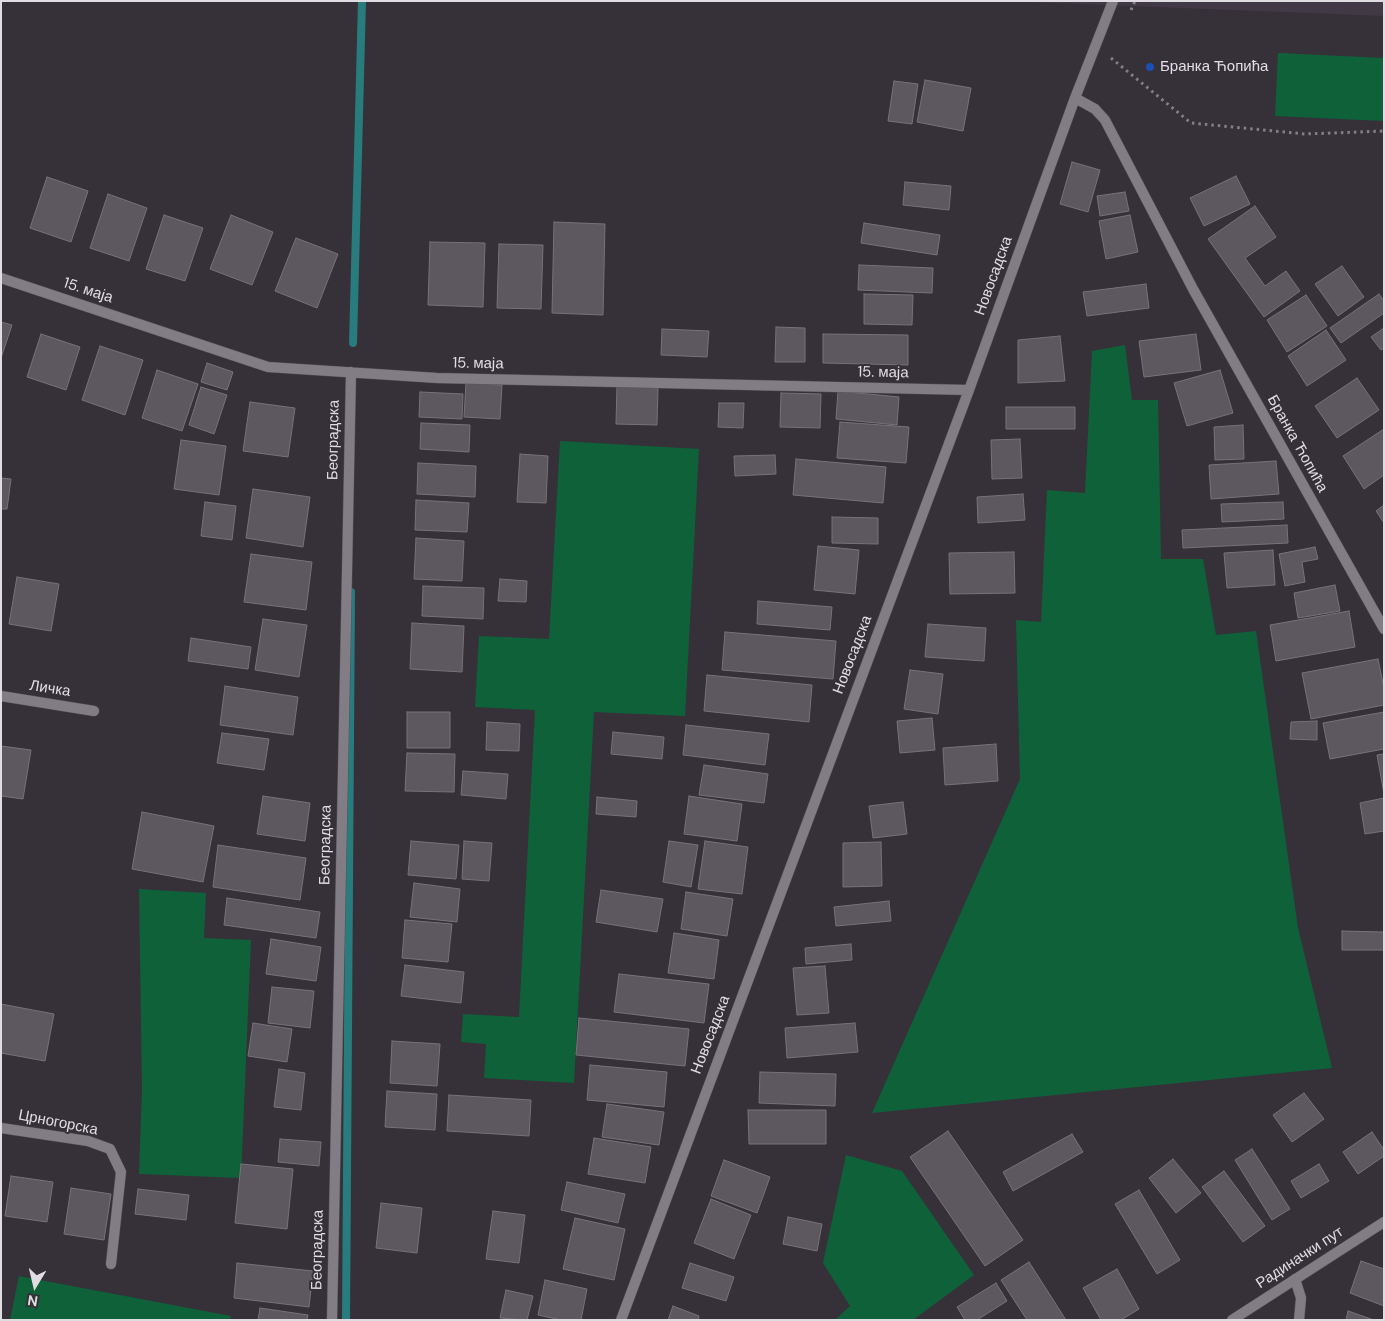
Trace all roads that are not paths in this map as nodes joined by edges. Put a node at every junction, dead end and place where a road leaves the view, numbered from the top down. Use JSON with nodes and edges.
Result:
{"nodes":[{"id":1,"x":1113,"y":1,"type":"edge"},
{"id":2,"x":1075,"y":98,"type":"junction"},
{"id":3,"x":1,"y":278,"type":"edge"},
{"id":4,"x":351,"y":372,"type":"junction"},
{"id":5,"x":969,"y":390,"type":"junction"},
{"id":6,"x":1384,"y":630,"type":"edge"},
{"id":7,"x":1,"y":696,"type":"edge"},
{"id":8,"x":94,"y":711,"type":"dead end"},
{"id":9,"x":1,"y":1128,"type":"edge"},
{"id":10,"x":1384,"y":1222,"type":"edge"},
{"id":11,"x":111,"y":1264,"type":"dead end"},
{"id":12,"x":1295,"y":1279,"type":"junction"},
{"id":13,"x":332,"y":1320,"type":"edge"},
{"id":14,"x":621,"y":1320,"type":"edge"},
{"id":15,"x":1232,"y":1320,"type":"edge"},
{"id":16,"x":1300,"y":1320,"type":"edge"}],
"edges":[{"from":1,"to":2,"type":"street","name":"Новосадска"},
{"from":2,"to":5,"type":"street","name":"Новосадска"},
{"from":2,"to":6,"type":"street","name":"Бранка Ћопића"},
{"from":3,"to":4,"type":"street","name":"15. маја"},
{"from":4,"to":5,"type":"street","name":"15. маја"},
{"from":4,"to":13,"type":"street","name":"Београдска"},
{"from":5,"to":14,"type":"street","name":"Новосадска"},
{"from":7,"to":8,"type":"street","name":"Личка"},
{"from":9,"to":11,"type":"street","name":"Црногорска"},
{"from":10,"to":12,"type":"street","name":"Радиначки пут"},
{"from":12,"to":15,"type":"street","name":"Радиначки пут"},
{"from":12,"to":16,"type":"street"}]}
